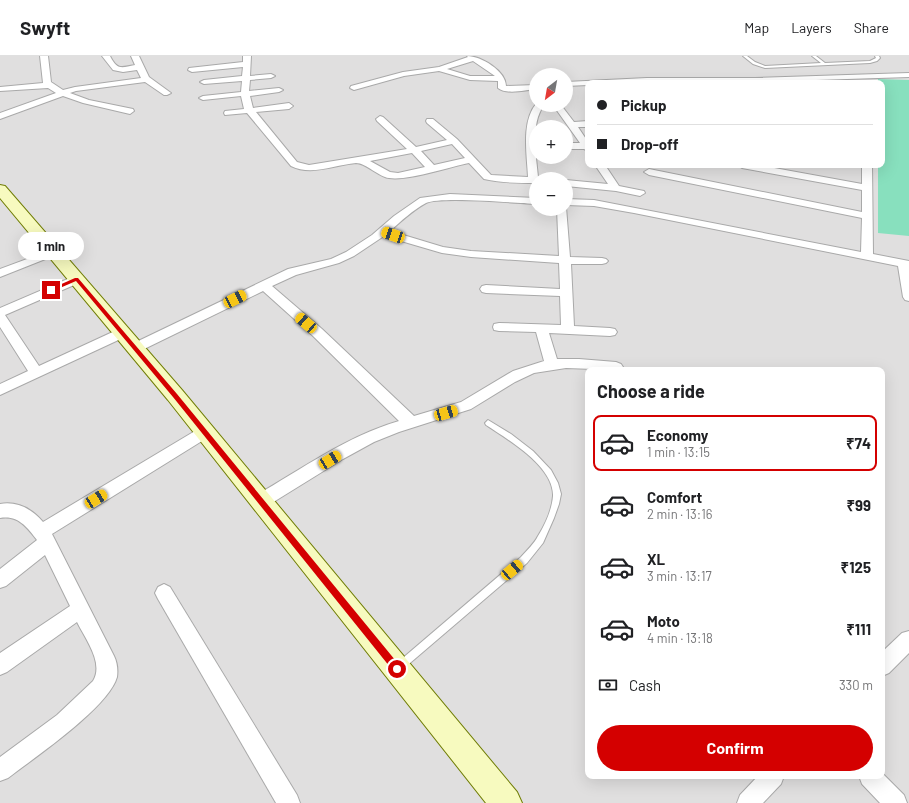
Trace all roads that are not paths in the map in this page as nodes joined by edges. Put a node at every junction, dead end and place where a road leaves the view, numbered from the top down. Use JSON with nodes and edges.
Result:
{"nodes":[{"id":1,"x":44,"y":56,"type":"edge"},
{"id":2,"x":106,"y":56,"type":"edge"},
{"id":3,"x":135,"y":56,"type":"edge"},
{"id":4,"x":745,"y":56,"type":"edge"},
{"id":5,"x":814,"y":56,"type":"edge"},
{"id":6,"x":877,"y":56,"type":"edge"},
{"id":7,"x":472,"y":57,"type":"edge"},
{"id":8,"x":246,"y":60,"type":"edge"},
{"id":9,"x":824,"y":64,"type":"junction"},
{"id":10,"x":139,"y":67,"type":"junction"},
{"id":11,"x":440,"y":69,"type":"junction"},
{"id":12,"x":192,"y":70,"type":"dead end"},
{"id":13,"x":909,"y":75,"type":"edge"},
{"id":14,"x":271,"y":76,"type":"dead end"},
{"id":15,"x":501,"y":78,"type":"junction"},
{"id":16,"x":246,"y":79,"type":"junction"},
{"id":17,"x":145,"y":80,"type":"junction"},
{"id":18,"x":821,"y":80,"type":"edge"},
{"id":19,"x":869,"y":80,"type":"edge"},
{"id":20,"x":204,"y":82,"type":"dead end"},
{"id":21,"x":585,"y":83,"type":"edge"},
{"id":22,"x":573,"y":84,"type":"edge"},
{"id":23,"x":49,"y":85,"type":"junction"},
{"id":24,"x":529,"y":87,"type":"edge"},
{"id":25,"x":354,"y":88,"type":"dead end"},
{"id":26,"x":0,"y":89,"type":"edge"},
{"id":27,"x":279,"y":90,"type":"dead end"},
{"id":28,"x":63,"y":93,"type":"junction"},
{"id":29,"x":167,"y":94,"type":"dead end"},
{"id":30,"x":245,"y":94,"type":"junction"},
{"id":31,"x":203,"y":98,"type":"dead end"},
{"id":32,"x":289,"y":106,"type":"dead end"},
{"id":33,"x":249,"y":110,"type":"junction"},
{"id":34,"x":130,"y":111,"type":"dead end"},
{"id":35,"x":228,"y":113,"type":"dead end"},
{"id":36,"x":0,"y":116,"type":"edge"},
{"id":37,"x":380,"y":119,"type":"dead end"},
{"id":38,"x":430,"y":120,"type":"dead end"},
{"id":39,"x":585,"y":124,"type":"edge"},
{"id":40,"x":573,"y":125,"type":"edge"},
{"id":41,"x":573,"y":126,"type":"edge"},
{"id":42,"x":454,"y":141,"type":"junction"},
{"id":43,"x":585,"y":144,"type":"edge"},
{"id":44,"x":573,"y":146,"type":"edge"},
{"id":45,"x":585,"y":147,"type":"edge"},
{"id":46,"x":414,"y":150,"type":"junction"},
{"id":47,"x":472,"y":159,"type":"junction"},
{"id":48,"x":360,"y":160,"type":"junction"},
{"id":49,"x":602,"y":168,"type":"edge"},
{"id":50,"x":758,"y":168,"type":"edge"},
{"id":51,"x":868,"y":168,"type":"edge"},
{"id":52,"x":433,"y":169,"type":"junction"},
{"id":53,"x":646,"y":179,"type":"edge"},
{"id":54,"x":529,"y":180,"type":"edge"},
{"id":55,"x":573,"y":184,"type":"edge"},
{"id":56,"x":616,"y":188,"type":"junction"},
{"id":57,"x":867,"y":188,"type":"junction"},
{"id":58,"x":0,"y":189,"type":"edge"},
{"id":59,"x":529,"y":201,"type":"edge"},
{"id":60,"x":573,"y":202,"type":"edge"},
{"id":61,"x":634,"y":210,"type":"junction"},
{"id":62,"x":562,"y":216,"type":"edge"},
{"id":63,"x":867,"y":216,"type":"junction"},
{"id":64,"x":382,"y":232,"type":"junction"},
{"id":65,"x":54,"y":252,"type":"junction"},
{"id":66,"x":867,"y":256,"type":"junction"},
{"id":67,"x":565,"y":260,"type":"junction"},
{"id":68,"x":602,"y":261,"type":"dead end"},
{"id":69,"x":906,"y":264,"type":"edge"},
{"id":70,"x":0,"y":273,"type":"edge"},
{"id":71,"x":77,"y":279,"type":"junction"},
{"id":72,"x":263,"y":285,"type":"junction"},
{"id":73,"x":486,"y":289,"type":"dead end"},
{"id":74,"x":567,"y":293,"type":"junction"},
{"id":75,"x":909,"y":297,"type":"edge"},
{"id":76,"x":0,"y":313,"type":"edge"},
{"id":77,"x":0,"y":317,"type":"edge"},
{"id":78,"x":499,"y":327,"type":"dead end"},
{"id":79,"x":541,"y":329,"type":"junction"},
{"id":80,"x":568,"y":329,"type":"junction"},
{"id":81,"x":610,"y":332,"type":"dead end"},
{"id":82,"x":129,"y":341,"type":"junction"},
{"id":83,"x":552,"y":364,"type":"junction"},
{"id":84,"x":616,"y":367,"type":"dead end"},
{"id":85,"x":38,"y":373,"type":"junction"},
{"id":86,"x":0,"y":390,"type":"edge"},
{"id":87,"x":411,"y":423,"type":"junction"},
{"id":88,"x":488,"y":423,"type":"dead end"},
{"id":89,"x":205,"y":432,"type":"junction"},
{"id":90,"x":261,"y":501,"type":"junction"},
{"id":91,"x":0,"y":511,"type":"edge"},
{"id":92,"x":45,"y":537,"type":"junction"},
{"id":93,"x":0,"y":580,"type":"edge"},
{"id":94,"x":164,"y":593,"type":"dead end"},
{"id":95,"x":81,"y":609,"type":"junction"},
{"id":96,"x":909,"y":640,"type":"edge"},
{"id":97,"x":885,"y":663,"type":"edge"},
{"id":98,"x":0,"y":665,"type":"edge"},
{"id":99,"x":397,"y":669,"type":"junction"},
{"id":100,"x":0,"y":770,"type":"edge"},
{"id":101,"x":770,"y":779,"type":"edge"},
{"id":102,"x":873,"y":779,"type":"edge"},
{"id":103,"x":289,"y":803,"type":"edge"},
{"id":104,"x":506,"y":803,"type":"edge"},
{"id":105,"x":748,"y":803,"type":"edge"},
{"id":106,"x":896,"y":803,"type":"edge"}],
"edges":[{"from":1,"to":23,"type":"street"},
{"from":2,"to":10,"type":"street"},
{"from":3,"to":10,"type":"street"},
{"from":4,"to":9,"type":"lane"},
{"from":5,"to":9,"type":"lane"},
{"from":6,"to":9,"type":"lane"},
{"from":7,"to":11,"type":"street"},
{"from":7,"to":15,"type":"street"},
{"from":8,"to":12,"type":"street"},
{"from":8,"to":16,"type":"street"},
{"from":10,"to":17,"type":"street"},
{"from":11,"to":15,"type":"street"},
{"from":11,"to":25,"type":"street"},
{"from":13,"to":19,"type":"street"},
{"from":14,"to":16,"type":"street"},
{"from":15,"to":24,"type":"street"},
{"from":16,"to":20,"type":"street"},
{"from":16,"to":30,"type":"street"},
{"from":17,"to":28,"type":"street"},
{"from":17,"to":29,"type":"street"},
{"from":18,"to":19,"type":"street"},
{"from":21,"to":22,"type":"street"},
{"from":23,"to":26,"type":"street"},
{"from":23,"to":28,"type":"street"},
{"from":27,"to":30,"type":"street"},
{"from":28,"to":34,"type":"street"},
{"from":28,"to":36,"type":"street"},
{"from":30,"to":31,"type":"street"},
{"from":30,"to":33,"type":"street"},
{"from":32,"to":33,"type":"street"},
{"from":33,"to":35,"type":"street"},
{"from":33,"to":48,"type":"street"},
{"from":37,"to":46,"type":"street"},
{"from":38,"to":42,"type":"street"},
{"from":39,"to":40,"type":"street"},
{"from":41,"to":43,"type":"street"},
{"from":42,"to":46,"type":"street"},
{"from":42,"to":47,"type":"street"},
{"from":44,"to":45,"type":"street"},
{"from":46,"to":48,"type":"street"},
{"from":46,"to":52,"type":"street"},
{"from":47,"to":52,"type":"street"},
{"from":47,"to":54,"type":"street"},
{"from":48,"to":52,"type":"street"},
{"from":49,"to":56,"type":"street"},
{"from":50,"to":57,"type":"street"},
{"from":51,"to":57,"type":"street"},
{"from":53,"to":56,"type":"street"},
{"from":53,"to":61,"type":"street"},
{"from":53,"to":63,"type":"street"},
{"from":55,"to":56,"type":"street"},
{"from":57,"to":63,"type":"street"},
{"from":58,"to":65,"type":"main road"},
{"from":59,"to":64,"type":"street"},
{"from":60,"to":61,"type":"street"},
{"from":61,"to":66,"type":"street"},
{"from":62,"to":67,"type":"street"},
{"from":63,"to":66,"type":"street"},
{"from":64,"to":67,"type":"street"},
{"from":64,"to":72,"type":"street"},
{"from":65,"to":70,"type":"street"},
{"from":65,"to":71,"type":"main road"},
{"from":66,"to":69,"type":"street"},
{"from":67,"to":68,"type":"street"},
{"from":67,"to":74,"type":"street"},
{"from":69,"to":75,"type":"street"},
{"from":71,"to":76,"type":"street"},
{"from":71,"to":82,"type":"main road"},
{"from":72,"to":82,"type":"street"},
{"from":72,"to":87,"type":"street"},
{"from":73,"to":74,"type":"street"},
{"from":74,"to":80,"type":"street"},
{"from":77,"to":85,"type":"street"},
{"from":78,"to":79,"type":"street"},
{"from":79,"to":80,"type":"street"},
{"from":79,"to":83,"type":"street"},
{"from":80,"to":81,"type":"street"},
{"from":82,"to":85,"type":"street"},
{"from":82,"to":89,"type":"main road"},
{"from":83,"to":84,"type":"street"},
{"from":83,"to":87,"type":"street"},
{"from":85,"to":86,"type":"street"},
{"from":87,"to":90,"type":"street"},
{"from":88,"to":99,"type":"lane"},
{"from":89,"to":90,"type":"main road"},
{"from":89,"to":92,"type":"street"},
{"from":90,"to":99,"type":"main road"},
{"from":91,"to":92,"type":"street"},
{"from":92,"to":93,"type":"street"},
{"from":92,"to":95,"type":"street"},
{"from":94,"to":103,"type":"street"},
{"from":95,"to":98,"type":"street"},
{"from":95,"to":100,"type":"street"},
{"from":96,"to":97,"type":"street"},
{"from":99,"to":104,"type":"main road"},
{"from":101,"to":105,"type":"street"},
{"from":102,"to":106,"type":"street"}]}
